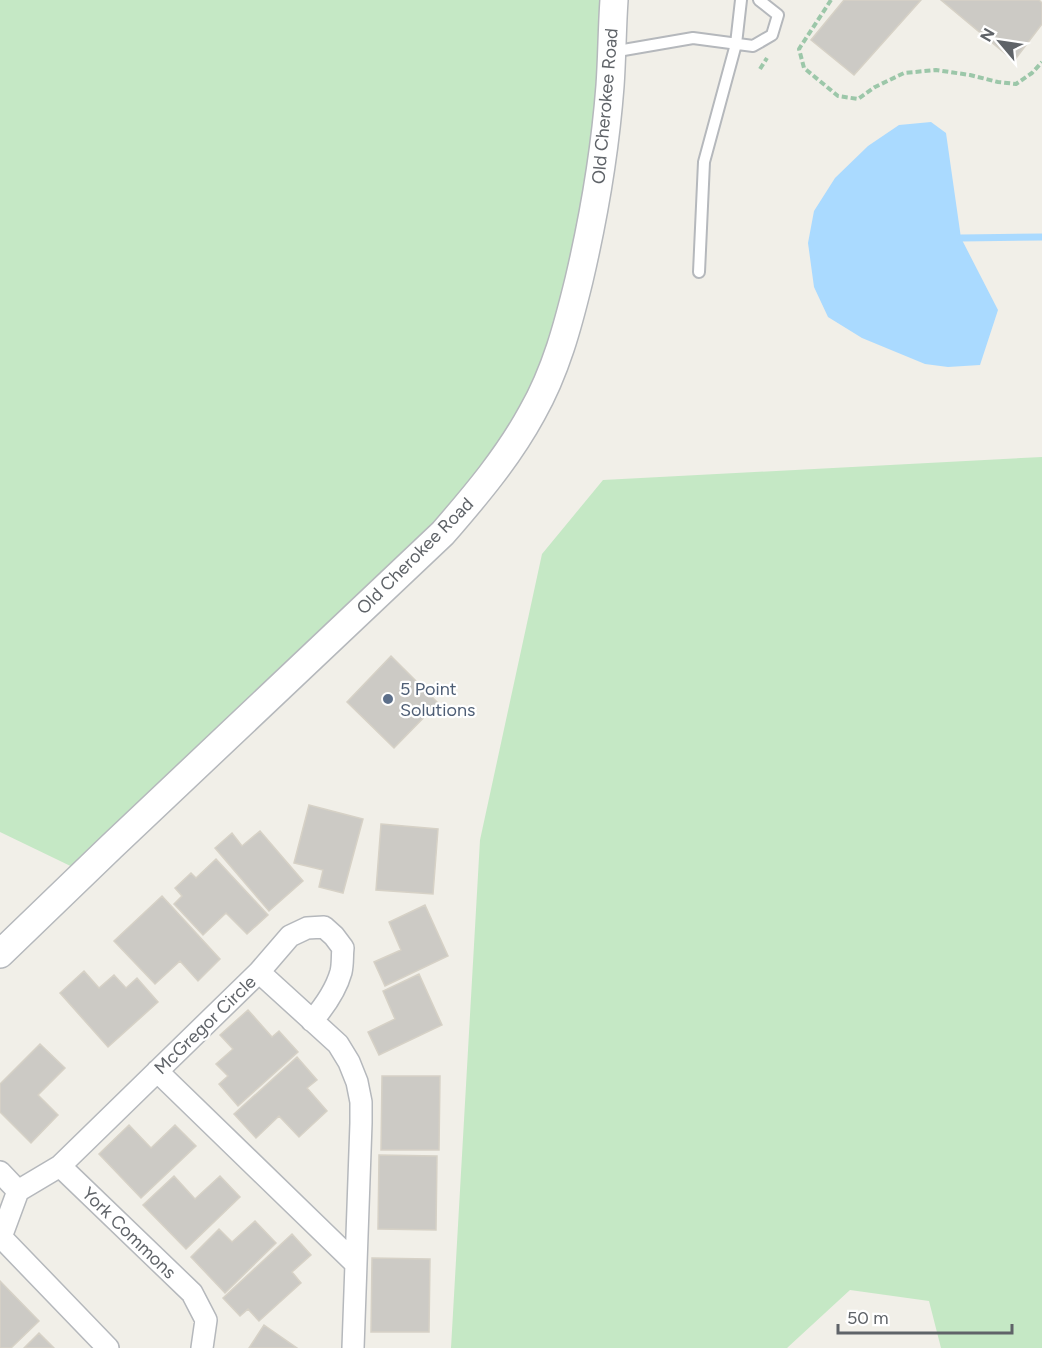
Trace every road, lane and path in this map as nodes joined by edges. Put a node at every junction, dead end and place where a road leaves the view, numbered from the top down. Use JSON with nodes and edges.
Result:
{"nodes":[{"id":1,"x":614,"y":0,"type":"edge"},
{"id":2,"x":741,"y":0,"type":"edge"},
{"id":3,"x":759,"y":0,"type":"edge"},
{"id":4,"x":831,"y":0,"type":"edge"},
{"id":5,"x":736,"y":44,"type":"junction"},
{"id":6,"x":611,"y":52,"type":"junction"},
{"id":7,"x":1042,"y":62,"type":"edge"},
{"id":8,"x":699,"y":272,"type":"dead end"},
{"id":9,"x":0,"y":954,"type":"edge"},
{"id":10,"x":259,"y":972,"type":"junction"},
{"id":11,"x":312,"y":1021,"type":"junction"},
{"id":12,"x":157,"y":1071,"type":"junction"},
{"id":13,"x":60,"y":1166,"type":"junction"},
{"id":14,"x":0,"y":1172,"type":"edge"},
{"id":15,"x":18,"y":1191,"type":"junction"},
{"id":16,"x":1,"y":1237,"type":"edge"},
{"id":17,"x":356,"y":1264,"type":"junction"},
{"id":18,"x":108,"y":1348,"type":"edge"},
{"id":19,"x":202,"y":1348,"type":"edge"},
{"id":20,"x":353,"y":1348,"type":"edge"}],
"edges":[{"from":1,"to":6,"type":"street","name":"Old Cherokee Road"},
{"from":2,"to":5,"type":"lane"},
{"from":3,"to":5,"type":"lane"},
{"from":4,"to":7,"type":"path"},
{"from":5,"to":6,"type":"lane"},
{"from":5,"to":8,"type":"lane"},
{"from":6,"to":9,"type":"street","name":"Old Cherokee Road"},
{"from":10,"to":11,"type":"street","name":"McGregor Circle"},
{"from":10,"to":11,"type":"street"},
{"from":10,"to":12,"type":"street","name":"McGregor Circle"},
{"from":11,"to":17,"type":"street","name":"McGregor Circle"},
{"from":12,"to":13,"type":"street","name":"McGregor Circle"},
{"from":12,"to":17,"type":"street"},
{"from":13,"to":15,"type":"street"},
{"from":13,"to":19,"type":"street","name":"York Commons"},
{"from":14,"to":15,"type":"street"},
{"from":15,"to":16,"type":"street"},
{"from":16,"to":18,"type":"street"},
{"from":17,"to":20,"type":"street","name":"McGregor Circle"}]}
